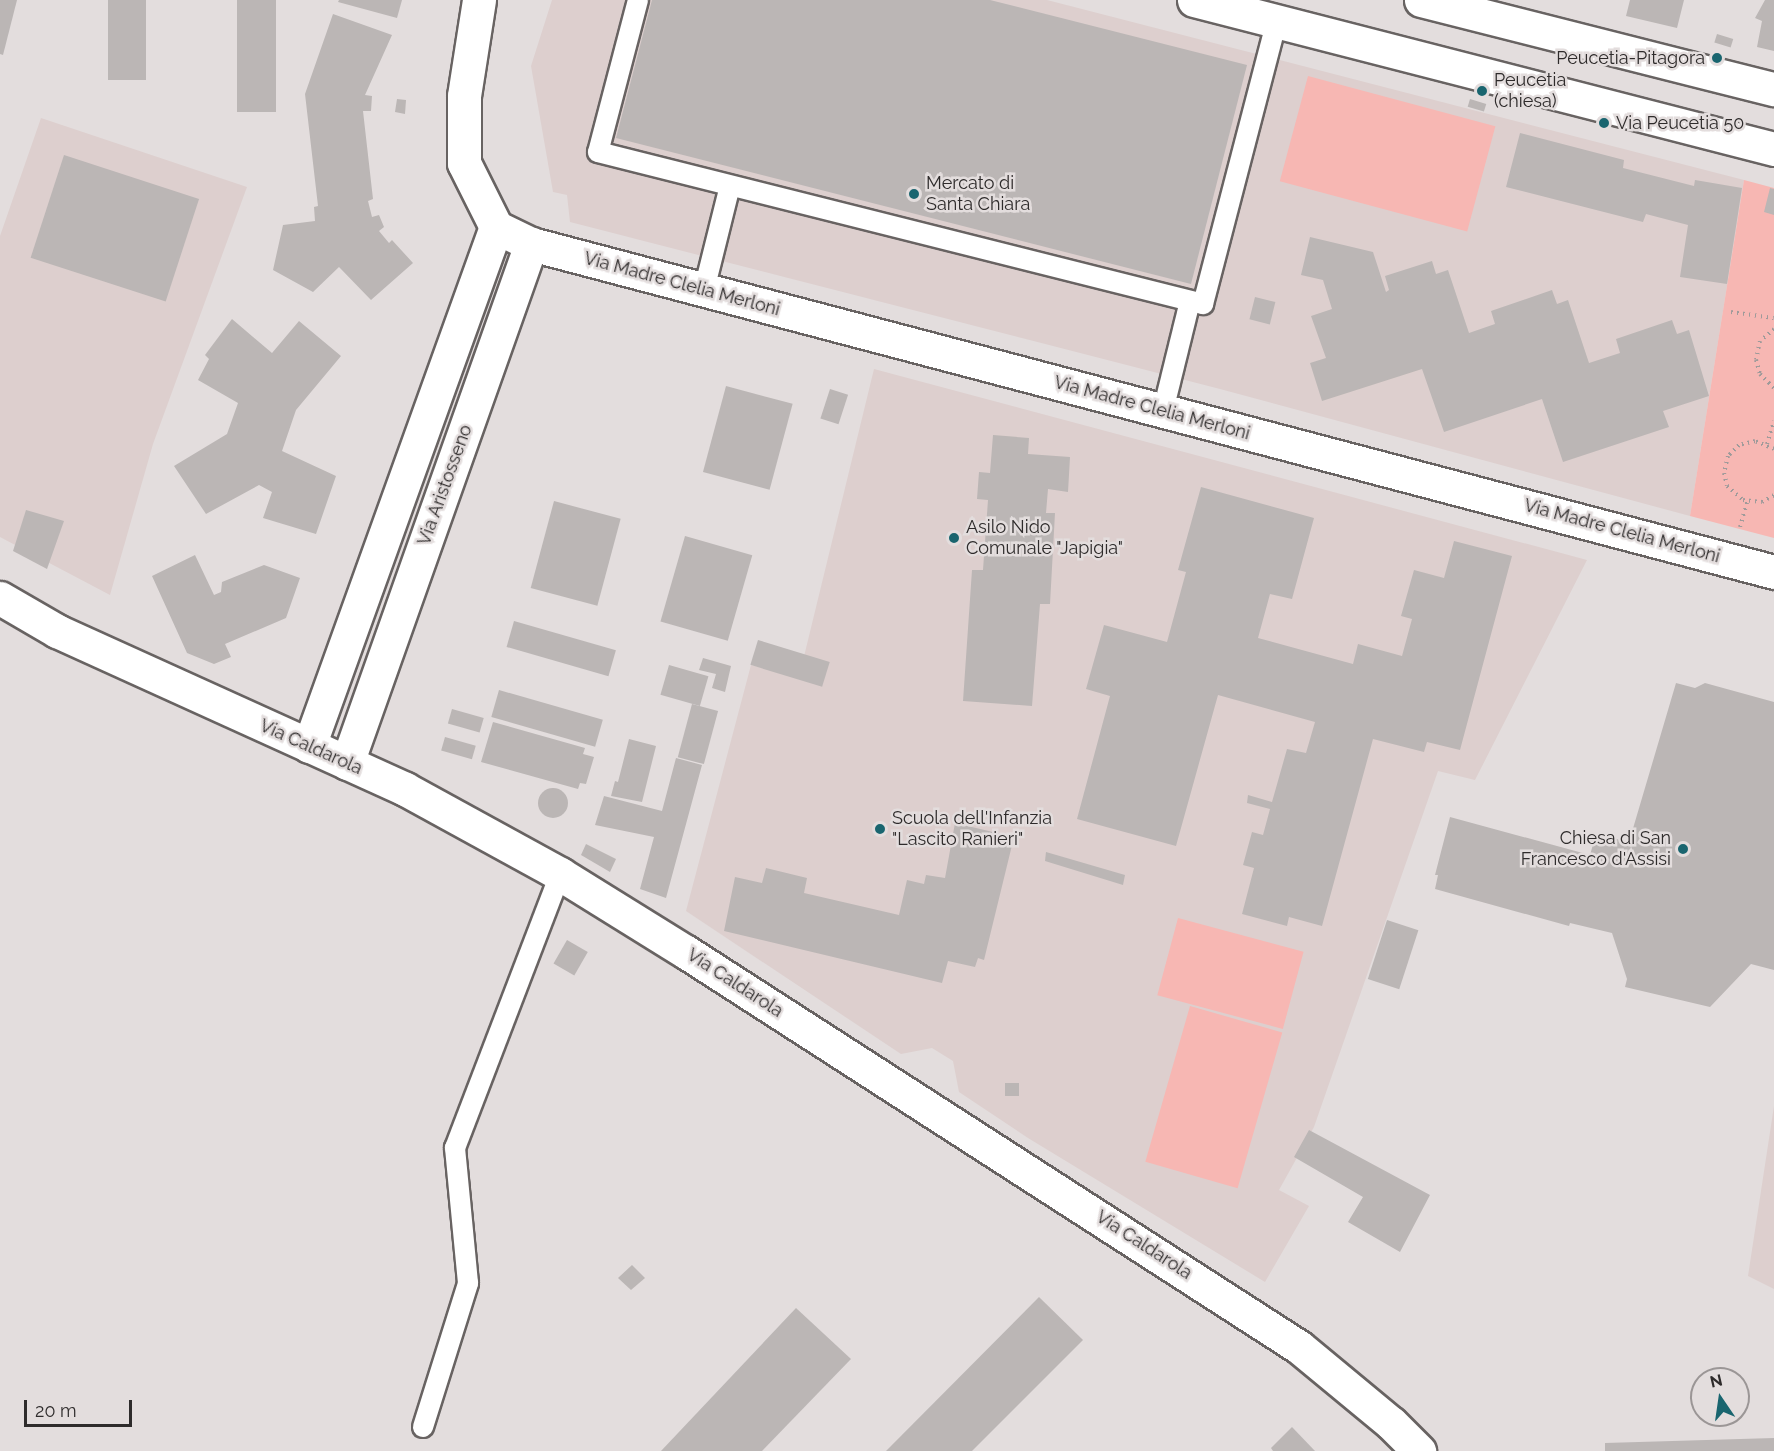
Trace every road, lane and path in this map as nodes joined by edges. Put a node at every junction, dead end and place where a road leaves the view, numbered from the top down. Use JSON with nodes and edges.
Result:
{"nodes":[{"id":1,"x":479,"y":0,"type":"edge"},
{"id":2,"x":638,"y":0,"type":"edge"},
{"id":3,"x":1194,"y":0,"type":"edge"},
{"id":4,"x":1421,"y":0,"type":"edge"},
{"id":5,"x":1261,"y":11,"type":"edge"},
{"id":6,"x":1774,"y":89,"type":"edge"},
{"id":7,"x":1774,"y":149,"type":"edge"},
{"id":8,"x":730,"y":186,"type":"junction"},
{"id":9,"x":496,"y":227,"type":"junction"},
{"id":10,"x":531,"y":244,"type":"junction"},
{"id":11,"x":704,"y":290,"type":"junction"},
{"id":12,"x":1190,"y":301,"type":"junction"},
{"id":13,"x":1731,"y":312,"type":"dead end"},
{"id":14,"x":1774,"y":318,"type":"edge"},
{"id":15,"x":1774,"y":328,"type":"edge"},
{"id":16,"x":1774,"y":388,"type":"edge"},
{"id":17,"x":1164,"y":411,"type":"junction"},
{"id":18,"x":1774,"y":421,"type":"edge"},
{"id":19,"x":1767,"y":444,"type":"junction"},
{"id":20,"x":1774,"y":449,"type":"edge"},
{"id":21,"x":1774,"y":495,"type":"edge"},
{"id":22,"x":1748,"y":502,"type":"junction"},
{"id":23,"x":1738,"y":533,"type":"dead end"},
{"id":24,"x":1774,"y":572,"type":"edge"},
{"id":25,"x":0,"y":598,"type":"edge"},
{"id":26,"x":309,"y":746,"type":"junction"},
{"id":27,"x":347,"y":763,"type":"junction"},
{"id":28,"x":560,"y":874,"type":"junction"},
{"id":29,"x":423,"y":1426,"type":"dead end"},
{"id":30,"x":1419,"y":1451,"type":"edge"}],
"edges":[{"from":1,"to":9,"type":"street"},
{"from":2,"to":8,"type":"lane"},
{"from":3,"to":5,"type":"street"},
{"from":4,"to":6,"type":"street"},
{"from":5,"to":7,"type":"street"},
{"from":5,"to":12,"type":"lane"},
{"from":8,"to":11,"type":"lane"},
{"from":8,"to":12,"type":"lane"},
{"from":9,"to":10,"type":"street"},
{"from":9,"to":26,"type":"street"},
{"from":10,"to":11,"type":"street","name":"Via Madre Clelia Merloni"},
{"from":10,"to":27,"type":"street","name":"Via Aristosseno"},
{"from":11,"to":17,"type":"street","name":"Via Madre Clelia Merloni"},
{"from":12,"to":17,"type":"lane"},
{"from":13,"to":14,"type":"path"},
{"from":15,"to":16,"type":"path"},
{"from":17,"to":24,"type":"street","name":"Via Madre Clelia Merloni"},
{"from":18,"to":19,"type":"path"},
{"from":19,"to":20,"type":"path"},
{"from":19,"to":22,"type":"path"},
{"from":21,"to":22,"type":"path"},
{"from":22,"to":23,"type":"path"},
{"from":25,"to":26,"type":"street","name":"Via Caldarola"},
{"from":26,"to":27,"type":"street","name":"Via Caldarola"},
{"from":27,"to":28,"type":"street","name":"Via Caldarola"},
{"from":28,"to":29,"type":"lane"},
{"from":28,"to":30,"type":"street","name":"Via Caldarola"}]}
